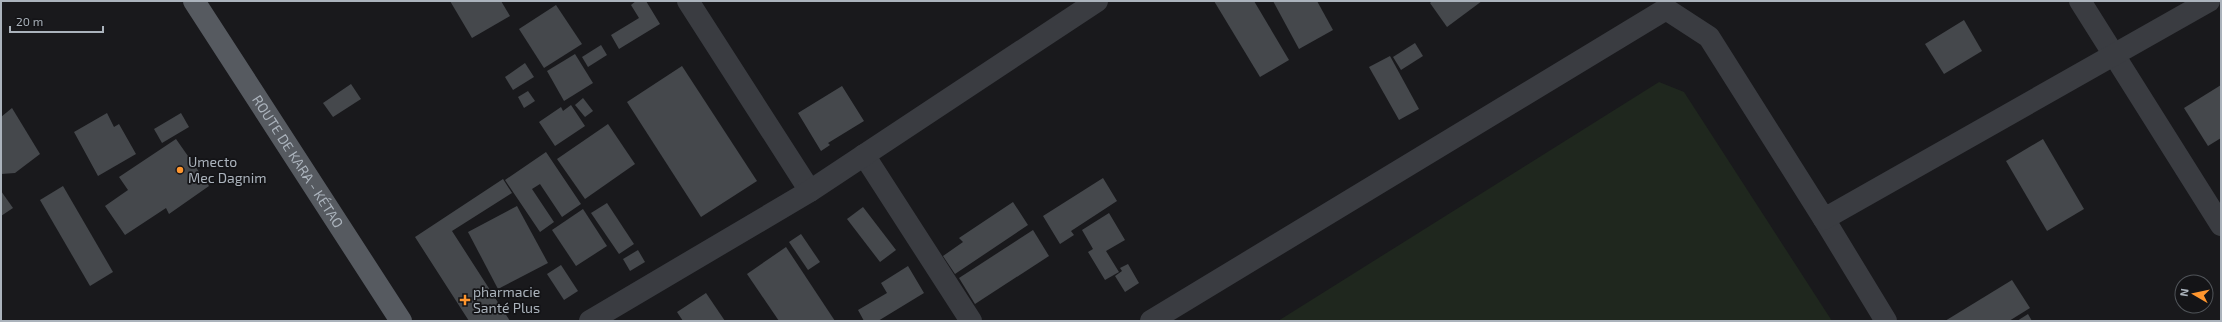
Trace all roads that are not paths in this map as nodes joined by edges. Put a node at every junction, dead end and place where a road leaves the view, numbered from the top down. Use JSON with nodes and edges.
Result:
{"nodes":[{"id":1,"x":194,"y":1,"type":"edge"},
{"id":2,"x":688,"y":1,"type":"edge"},
{"id":3,"x":1097,"y":1,"type":"edge"},
{"id":4,"x":2080,"y":1,"type":"edge"},
{"id":5,"x":2209,"y":1,"type":"edge"},
{"id":6,"x":1663,"y":5,"type":"edge"},
{"id":7,"x":2114,"y":54,"type":"junction"},
{"id":8,"x":864,"y":155,"type":"junction"},
{"id":9,"x":810,"y":191,"type":"junction"},
{"id":10,"x":1824,"y":219,"type":"junction"},
{"id":11,"x":2221,"y":225,"type":"edge"},
{"id":12,"x":401,"y":321,"type":"edge"},
{"id":13,"x":590,"y":321,"type":"edge"},
{"id":14,"x":970,"y":321,"type":"edge"},
{"id":15,"x":1151,"y":321,"type":"edge"},
{"id":16,"x":1886,"y":321,"type":"edge"}],
"edges":[{"from":1,"to":12,"type":"main road","name":"ROUTE DE KARA - KÉTAO"},
{"from":2,"to":9,"type":"street"},
{"from":3,"to":8,"type":"street"},
{"from":4,"to":7,"type":"street"},
{"from":5,"to":7,"type":"street"},
{"from":6,"to":10,"type":"street"},
{"from":6,"to":15,"type":"street"},
{"from":7,"to":10,"type":"street"},
{"from":7,"to":11,"type":"street"},
{"from":8,"to":9,"type":"street"},
{"from":8,"to":14,"type":"street"},
{"from":9,"to":13,"type":"street"},
{"from":10,"to":16,"type":"street"}]}
